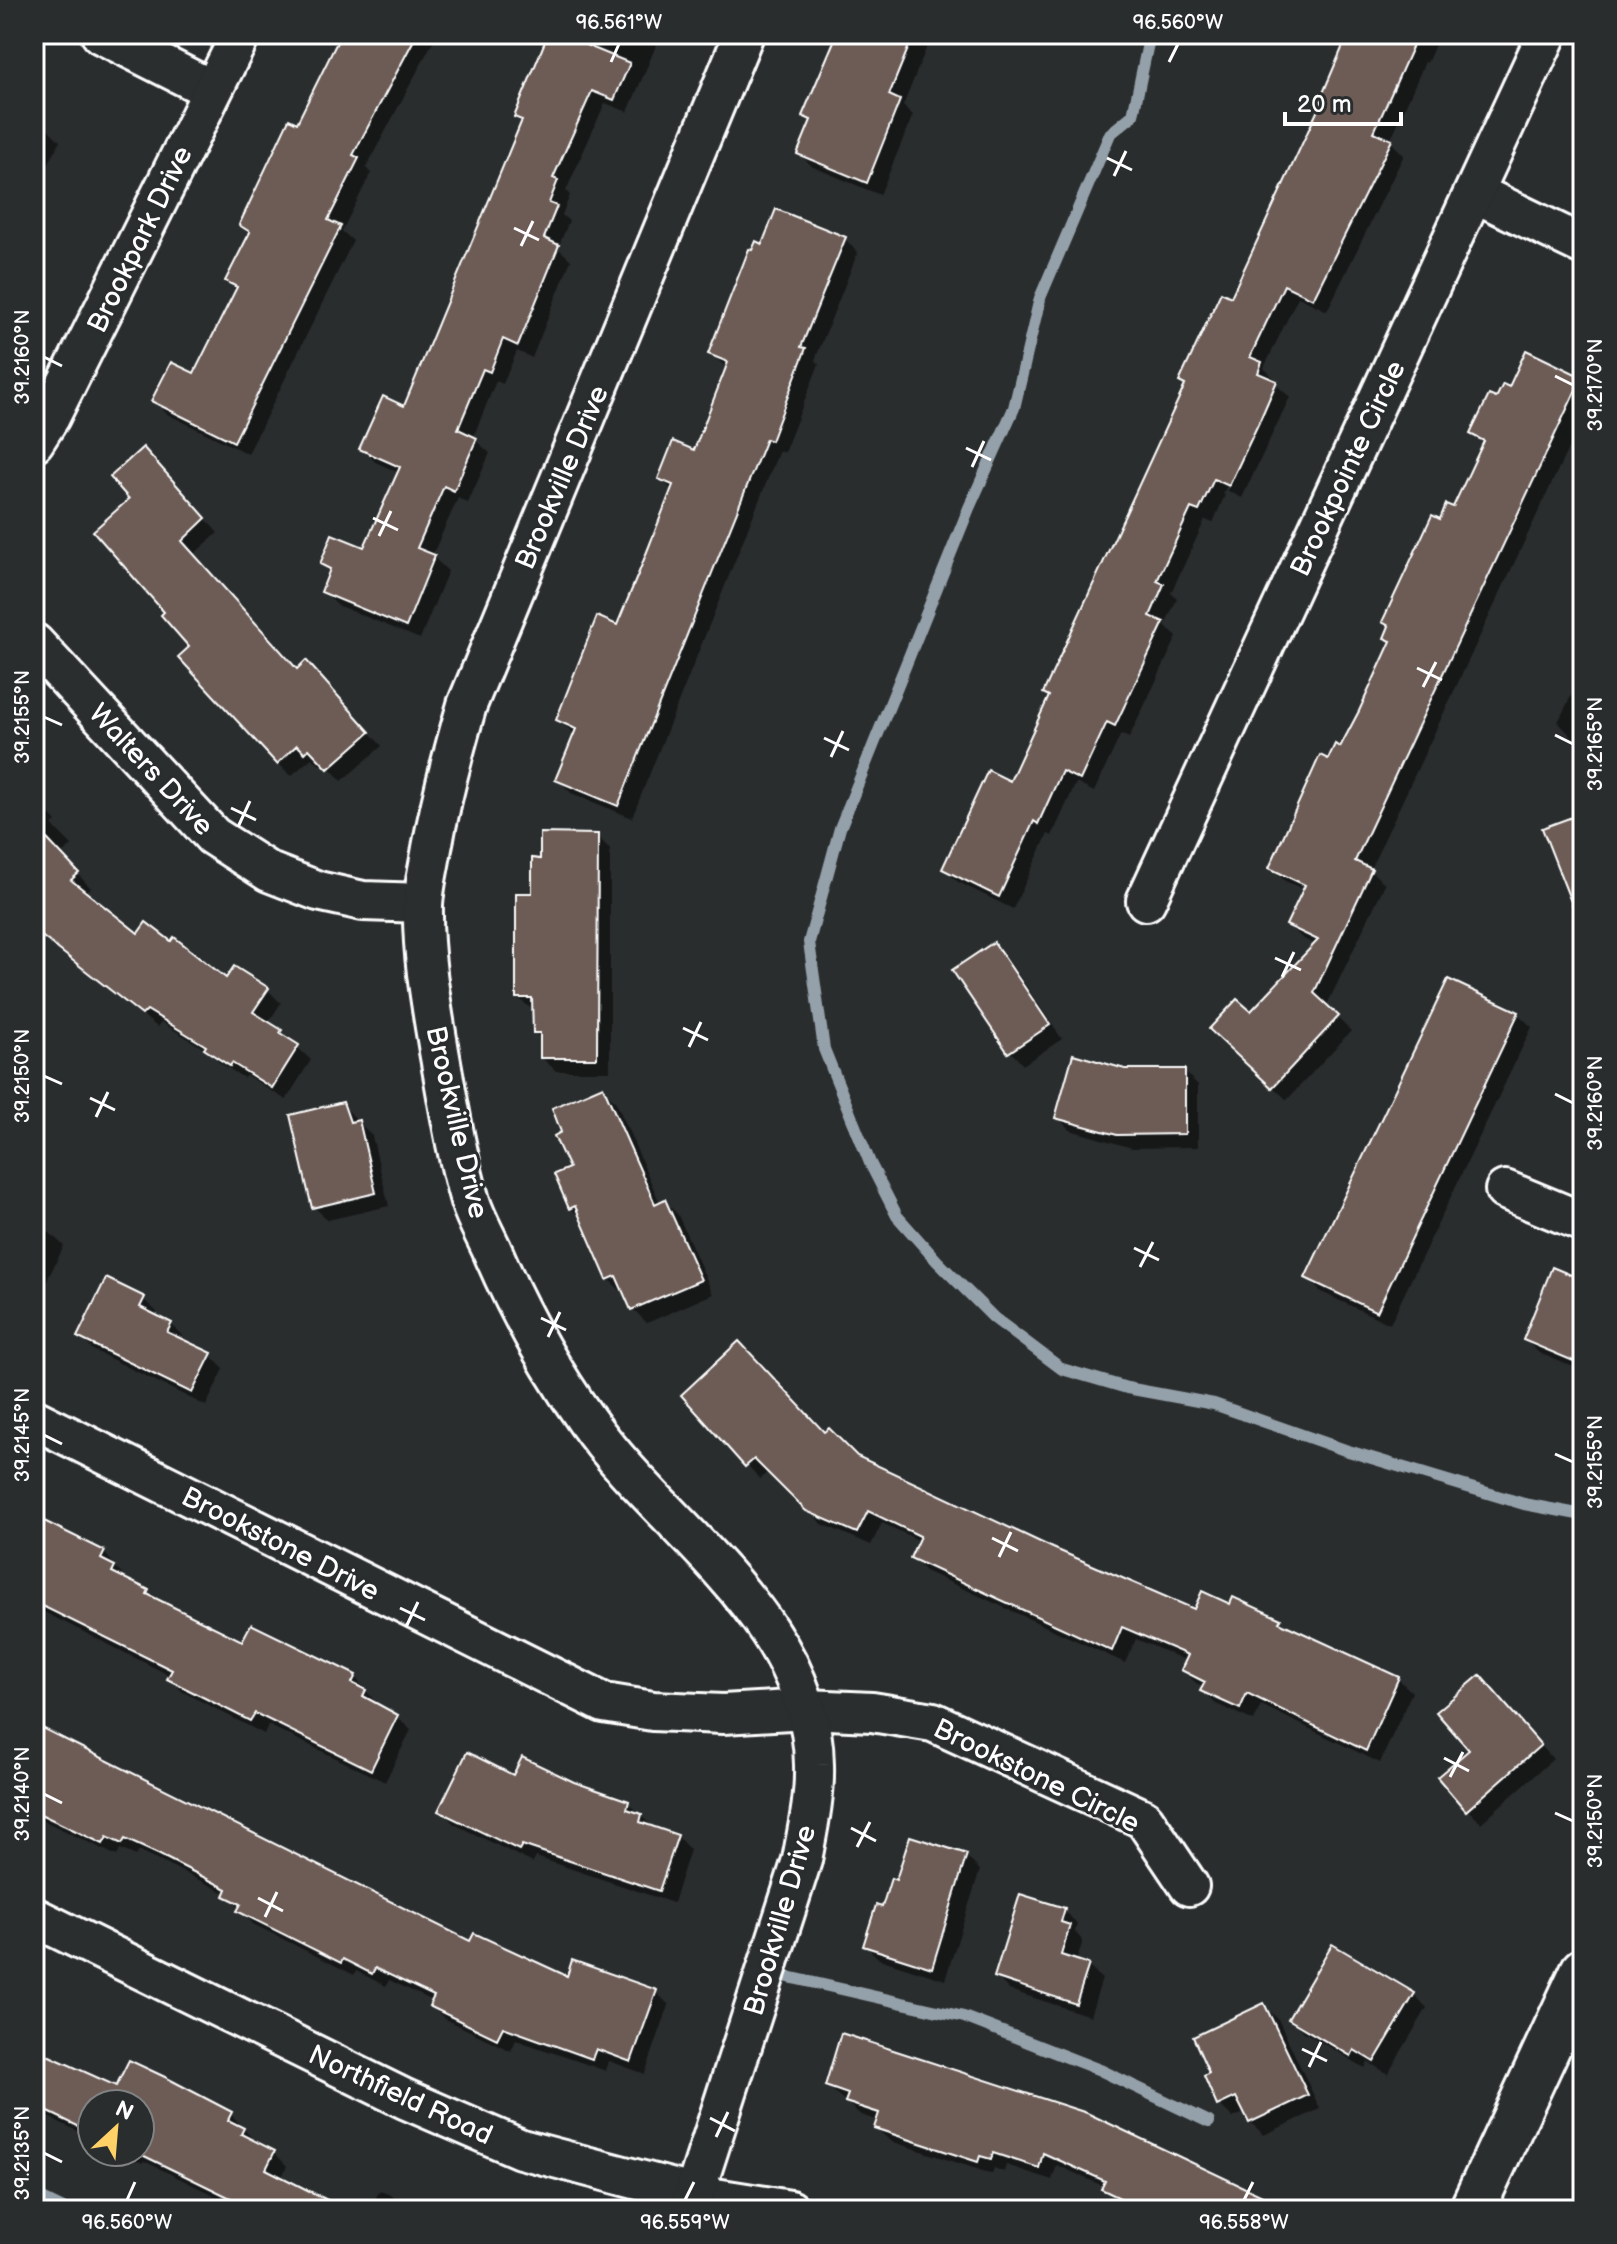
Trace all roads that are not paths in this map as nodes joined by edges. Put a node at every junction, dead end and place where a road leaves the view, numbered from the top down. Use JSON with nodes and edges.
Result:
{"nodes":[{"id":1,"x":101,"y":34,"type":"edge"},
{"id":2,"x":241,"y":34,"type":"edge"},
{"id":3,"x":744,"y":34,"type":"edge"},
{"id":4,"x":1547,"y":34,"type":"edge"},
{"id":5,"x":212,"y":90,"type":"junction"},
{"id":6,"x":1475,"y":193,"type":"junction"},
{"id":7,"x":1583,"y":245,"type":"edge"},
{"id":8,"x":34,"y":442,"type":"edge"},
{"id":9,"x":34,"y":643,"type":"edge"},
{"id":10,"x":1146,"y":901,"type":"dead end"},
{"id":11,"x":423,"y":903,"type":"junction"},
{"id":12,"x":1505,"y":1190,"type":"dead end"},
{"id":13,"x":1583,"y":1222,"type":"edge"},
{"id":14,"x":34,"y":1419,"type":"edge"},
{"id":15,"x":807,"y":1709,"type":"junction"},
{"id":16,"x":1189,"y":1886,"type":"dead end"},
{"id":17,"x":34,"y":1917,"type":"edge"},
{"id":18,"x":1583,"y":1971,"type":"edge"},
{"id":19,"x":692,"y":2202,"type":"edge"},
{"id":20,"x":790,"y":2210,"type":"edge"},
{"id":21,"x":1472,"y":2210,"type":"edge"}],
"edges":[{"from":1,"to":5,"type":"street"},
{"from":2,"to":5,"type":"street","name":"Brookpark Drive"},
{"from":3,"to":11,"type":"street","name":"Brookville Drive"},
{"from":4,"to":6,"type":"street","name":"Brookpointe Circle"},
{"from":5,"to":8,"type":"street","name":"Brookpark Drive"},
{"from":6,"to":7,"type":"street"},
{"from":6,"to":10,"type":"street","name":"Brookpointe Circle"},
{"from":9,"to":11,"type":"street","name":"Walters Drive"},
{"from":11,"to":15,"type":"street","name":"Brookville Drive"},
{"from":12,"to":13,"type":"street"},
{"from":14,"to":15,"type":"street","name":"Brookstone Drive"},
{"from":15,"to":16,"type":"street","name":"Brookstone Circle"},
{"from":15,"to":19,"type":"street","name":"Brookville Drive"},
{"from":17,"to":19,"type":"street","name":"Northfield Road"},
{"from":18,"to":21,"type":"street"},
{"from":19,"to":20,"type":"street","name":"Northfield Road"}]}
